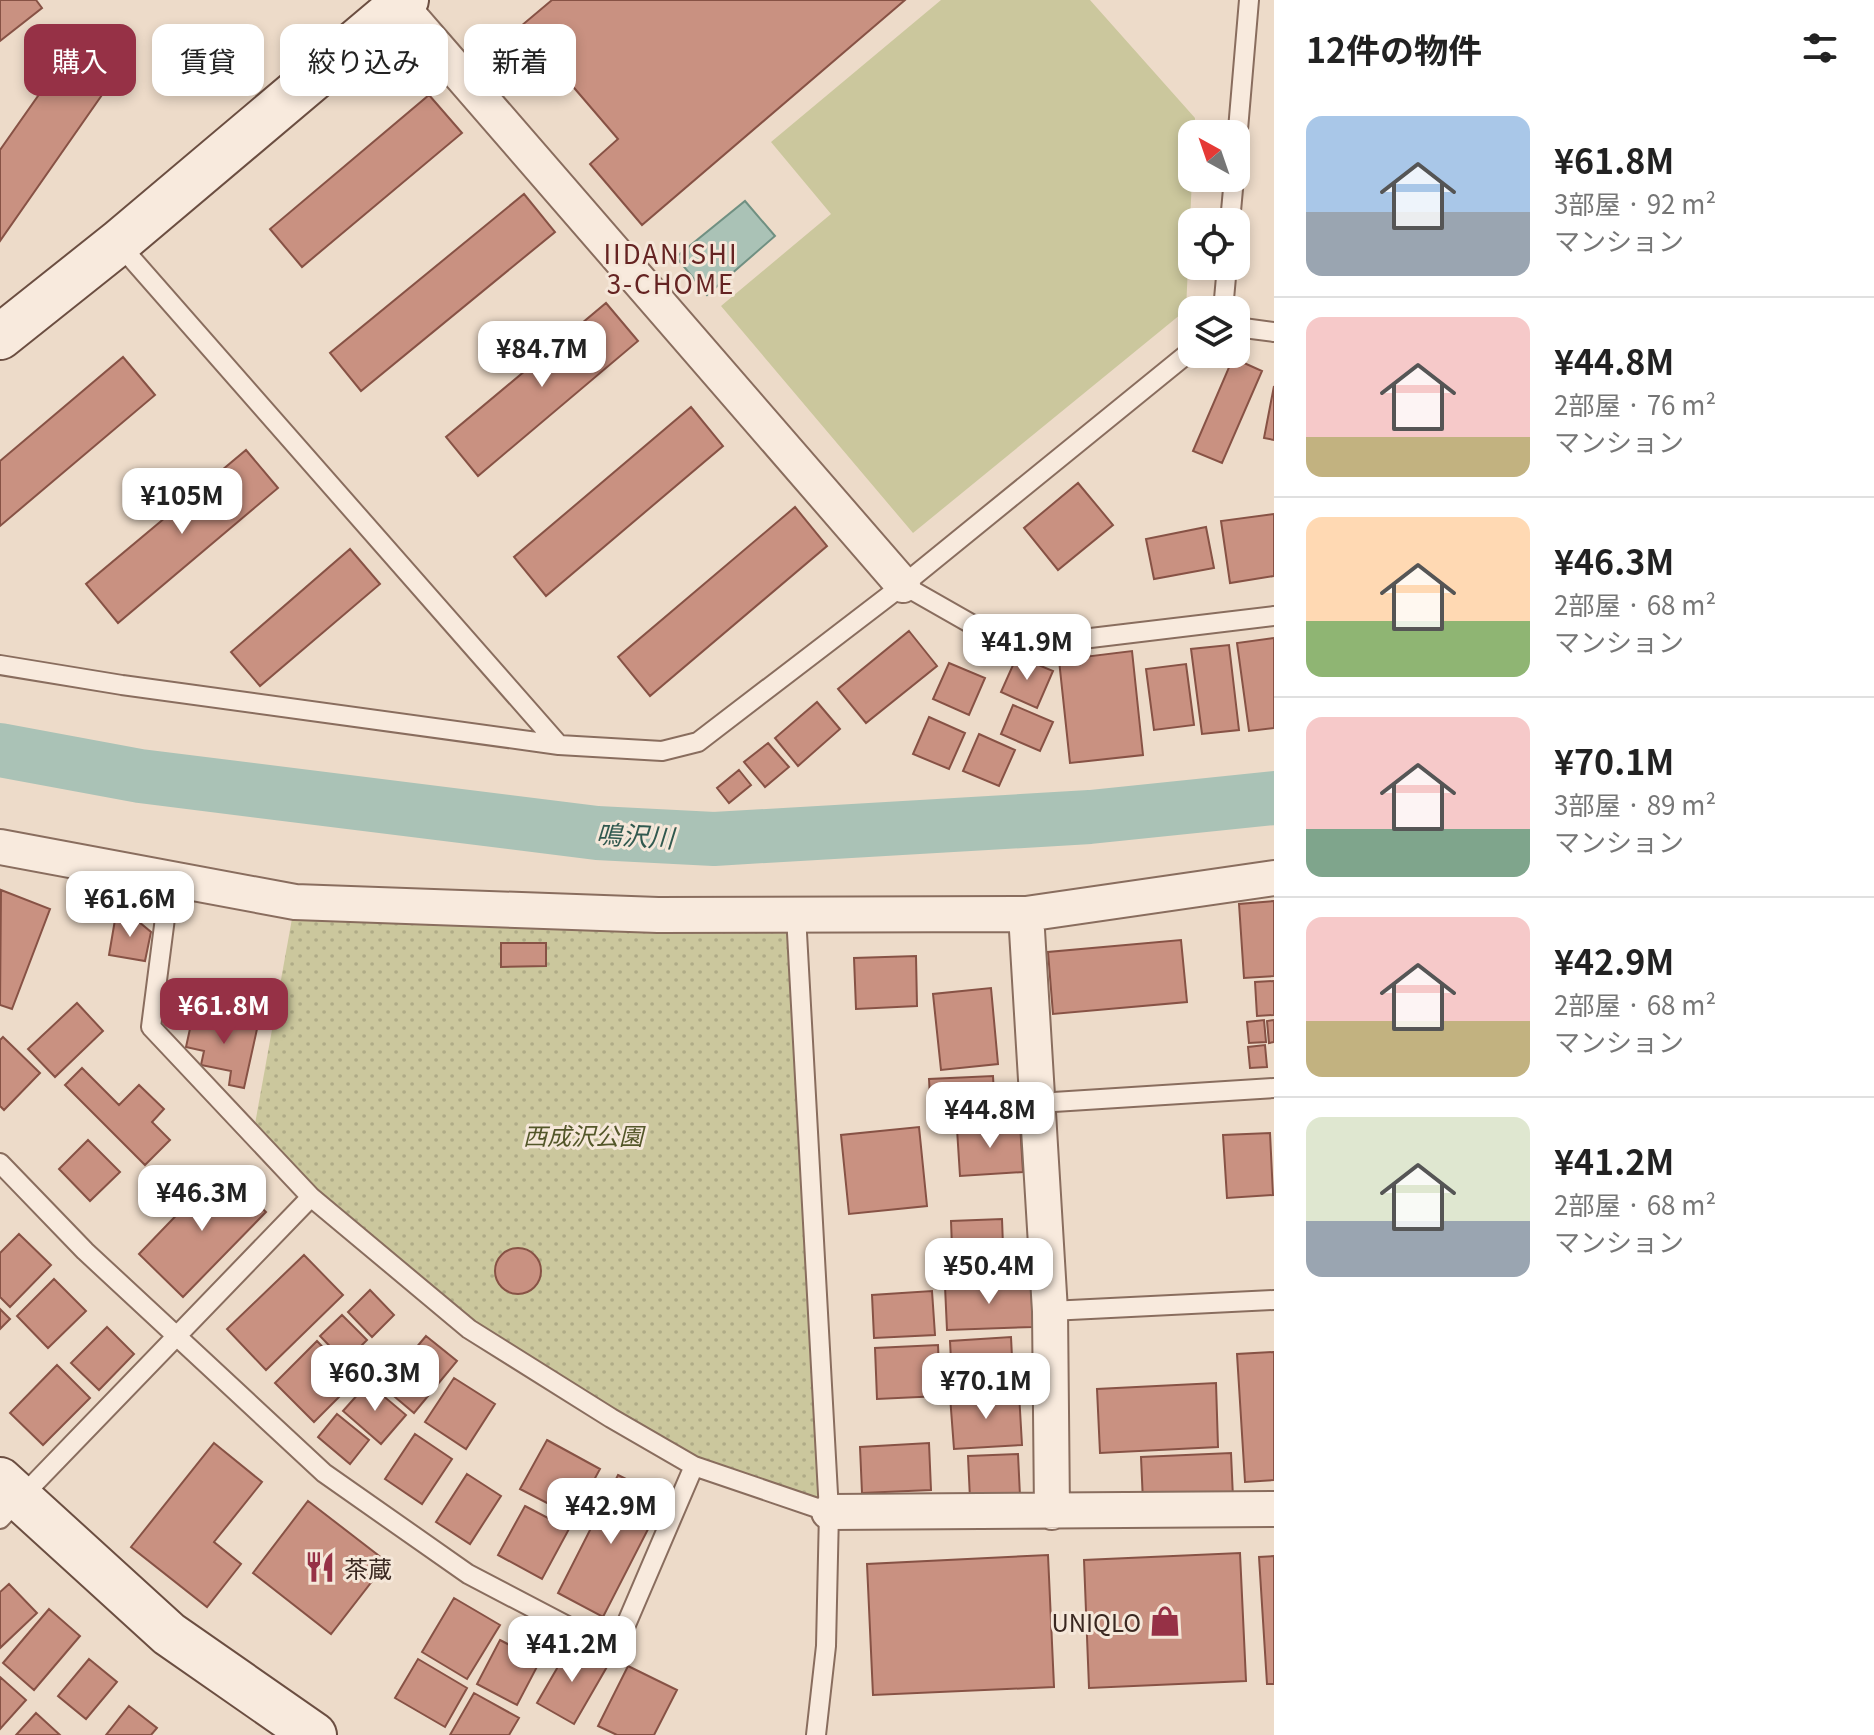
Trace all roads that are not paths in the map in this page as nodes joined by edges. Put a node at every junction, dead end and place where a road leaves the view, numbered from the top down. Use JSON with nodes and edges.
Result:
{"nodes":[{"id":1,"x":1249,"y":0,"type":"edge"},
{"id":2,"x":403,"y":2,"type":"edge"},
{"id":3,"x":1239,"y":120,"type":"edge"},
{"id":4,"x":118,"y":243,"type":"junction"},
{"id":5,"x":1250,"y":329,"type":"edge"},
{"id":6,"x":1274,"y":332,"type":"edge"},
{"id":7,"x":0,"y":337,"type":"edge"},
{"id":8,"x":1178,"y":361,"type":"edge"},
{"id":9,"x":903,"y":585,"type":"junction"},
{"id":10,"x":1274,"y":616,"type":"edge"},
{"id":11,"x":0,"y":665,"type":"edge"},
{"id":12,"x":559,"y":745,"type":"junction"},
{"id":13,"x":0,"y":847,"type":"edge"},
{"id":14,"x":1274,"y":878,"type":"edge"},
{"id":15,"x":170,"y":879,"type":"junction"},
{"id":16,"x":1026,"y":914,"type":"junction"},
{"id":17,"x":796,"y":915,"type":"junction"},
{"id":18,"x":1274,"y":1088,"type":"edge"},
{"id":19,"x":1038,"y":1103,"type":"junction"},
{"id":20,"x":0,"y":1163,"type":"edge"},
{"id":21,"x":311,"y":1197,"type":"junction"},
{"id":22,"x":1274,"y":1300,"type":"edge"},
{"id":23,"x":1050,"y":1311,"type":"junction"},
{"id":24,"x":176,"y":1336,"type":"junction"},
{"id":25,"x":694,"y":1466,"type":"junction"},
{"id":26,"x":7,"y":1500,"type":"edge"},
{"id":27,"x":1274,"y":1509,"type":"edge"},
{"id":28,"x":829,"y":1512,"type":"junction"},
{"id":29,"x":1052,"y":1512,"type":"junction"},
{"id":30,"x":314,"y":1735,"type":"edge"},
{"id":31,"x":816,"y":1735,"type":"edge"}],
"edges":[{"from":1,"to":3,"type":"lane"},
{"from":2,"to":4,"type":"street"},
{"from":2,"to":9,"type":"street"},
{"from":4,"to":7,"type":"street"},
{"from":4,"to":12,"type":"lane"},
{"from":5,"to":6,"type":"lane"},
{"from":8,"to":9,"type":"lane"},
{"from":9,"to":10,"type":"lane"},
{"from":9,"to":12,"type":"lane"},
{"from":11,"to":12,"type":"lane"},
{"from":13,"to":15,"type":"street"},
{"from":14,"to":16,"type":"street"},
{"from":15,"to":17,"type":"street"},
{"from":15,"to":21,"type":"lane"},
{"from":16,"to":17,"type":"street"},
{"from":16,"to":19,"type":"street"},
{"from":17,"to":28,"type":"lane"},
{"from":18,"to":19,"type":"lane"},
{"from":19,"to":23,"type":"street"},
{"from":20,"to":24,"type":"lane"},
{"from":21,"to":24,"type":"lane"},
{"from":21,"to":25,"type":"lane"},
{"from":22,"to":23,"type":"lane"},
{"from":23,"to":29,"type":"street"},
{"from":24,"to":25,"type":"lane"},
{"from":24,"to":26,"type":"lane"},
{"from":25,"to":28,"type":"lane"},
{"from":26,"to":30,"type":"street"},
{"from":27,"to":29,"type":"street"},
{"from":28,"to":29,"type":"street"},
{"from":28,"to":31,"type":"lane"}]}
